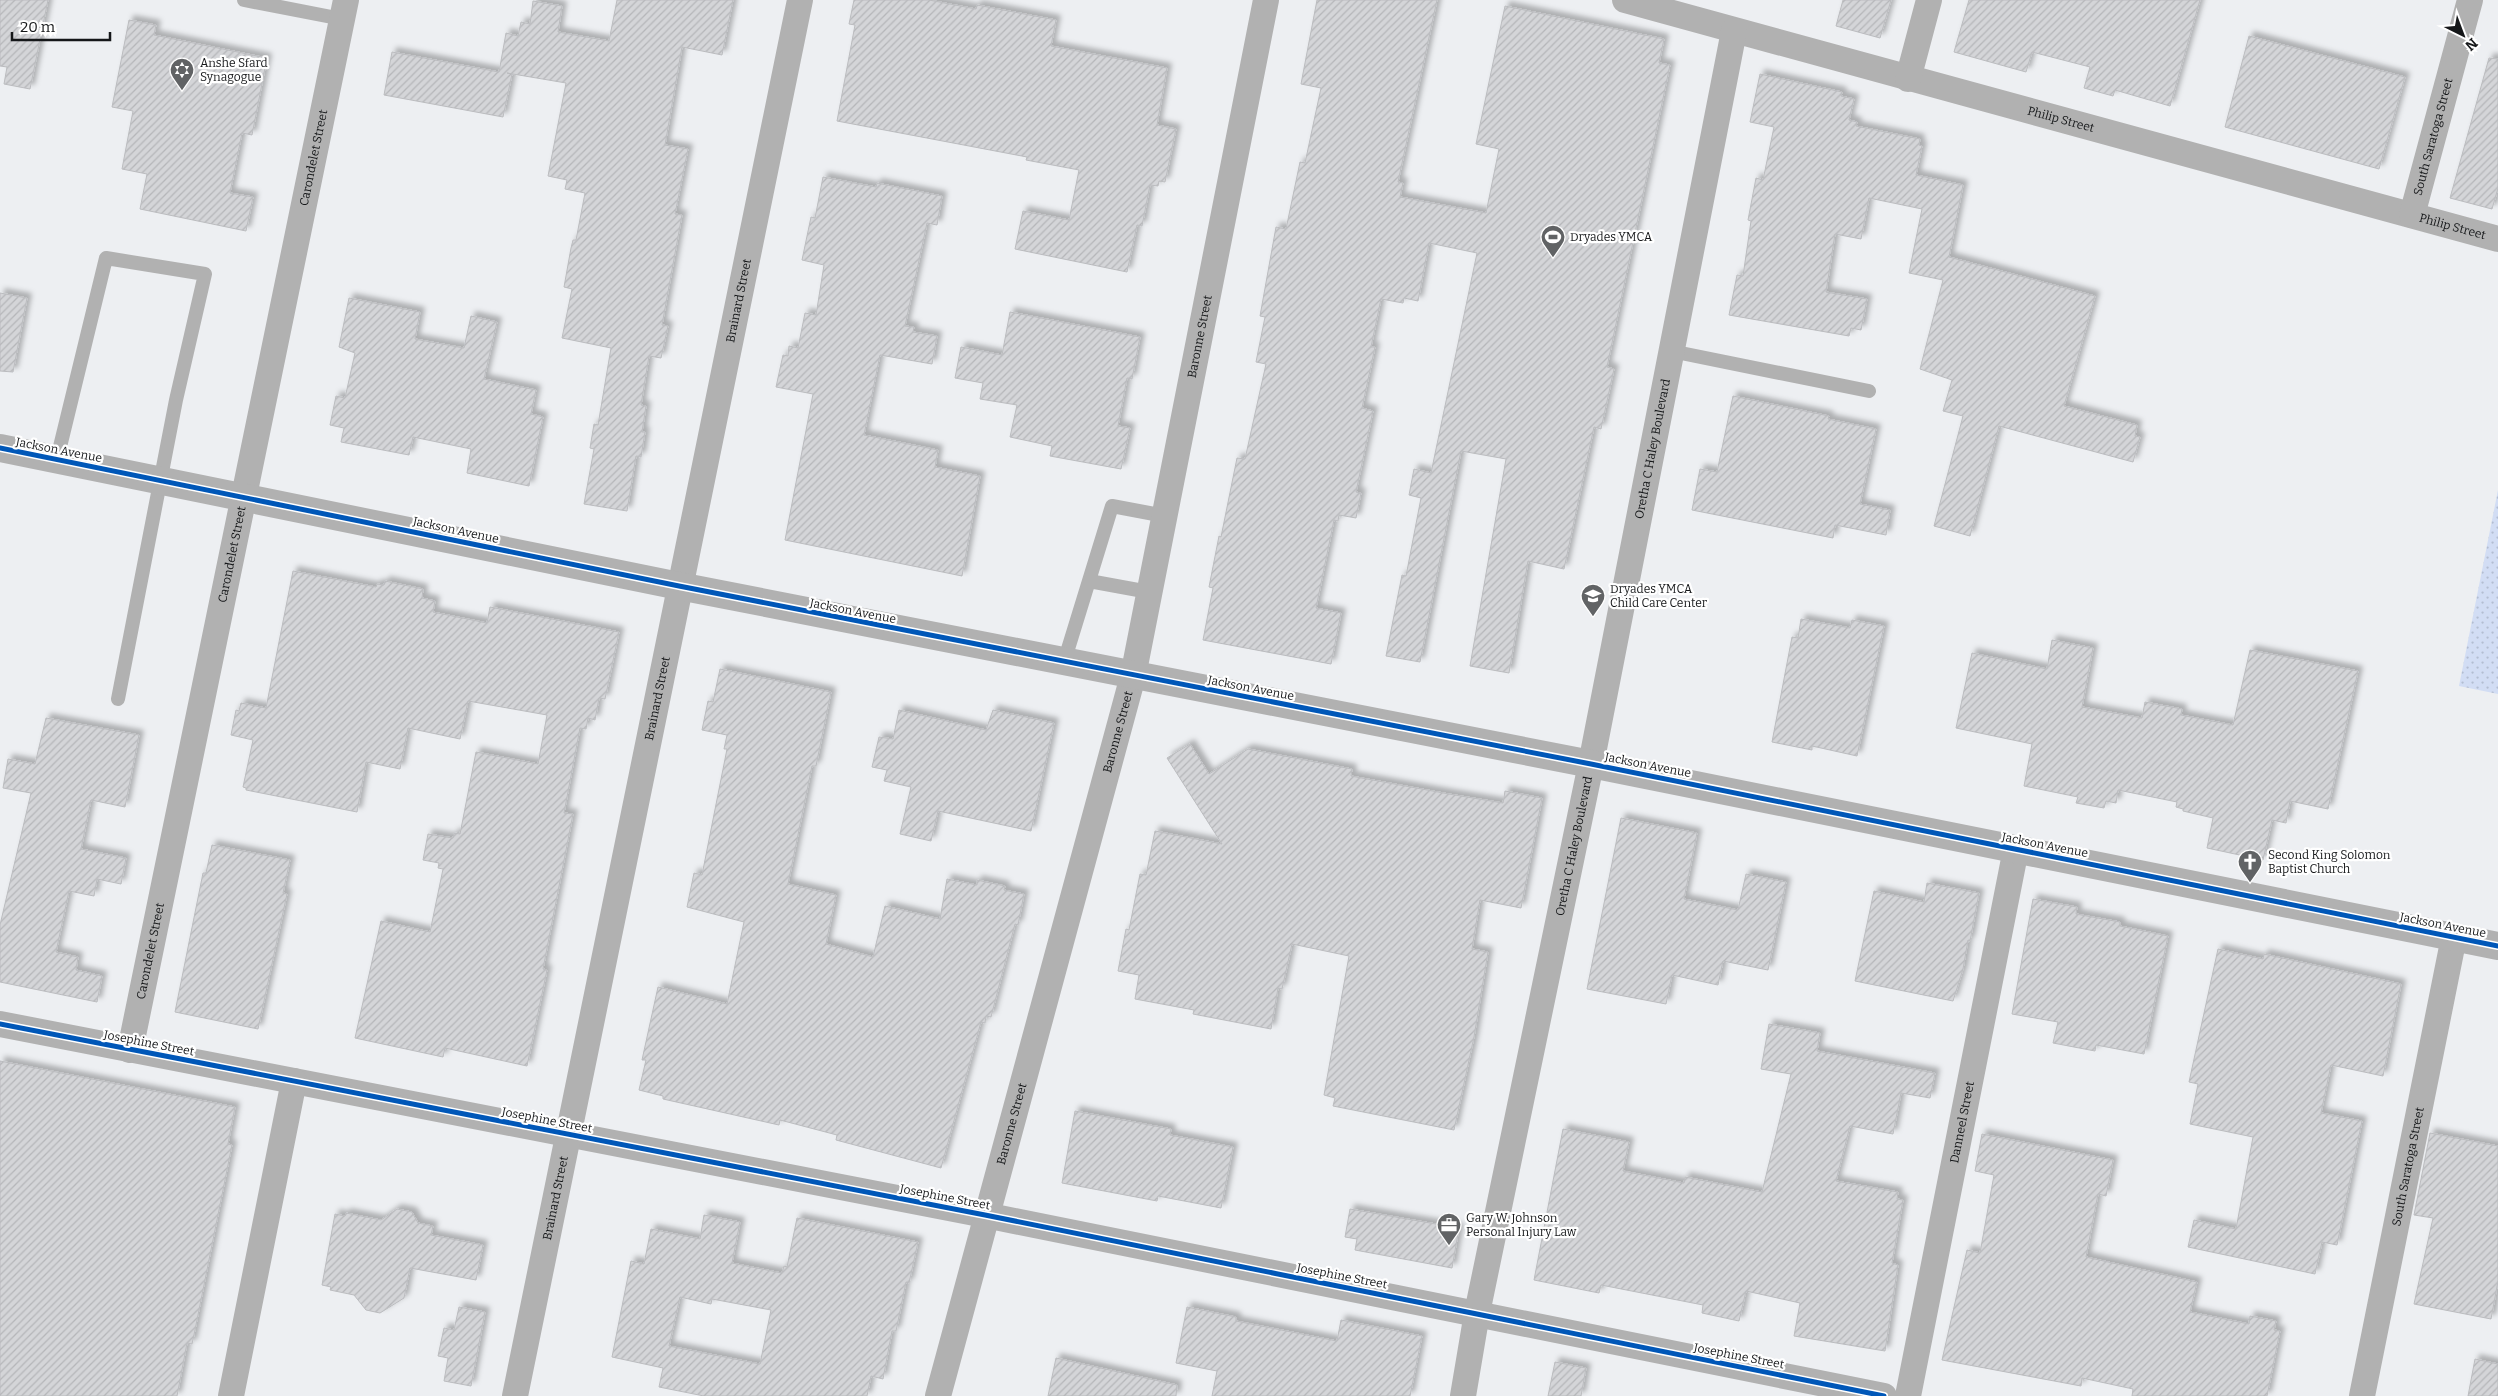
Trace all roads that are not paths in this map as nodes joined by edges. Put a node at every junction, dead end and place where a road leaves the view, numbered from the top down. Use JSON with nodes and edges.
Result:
{"nodes":[{"id":1,"x":244,"y":0,"type":"edge"},
{"id":2,"x":800,"y":0,"type":"edge"},
{"id":3,"x":1266,"y":0,"type":"edge"},
{"id":4,"x":1625,"y":0,"type":"edge"},
{"id":5,"x":1929,"y":0,"type":"edge"},
{"id":6,"x":2470,"y":0,"type":"edge"},
{"id":7,"x":344,"y":10,"type":"edge"},
{"id":8,"x":1734,"y":31,"type":"junction"},
{"id":9,"x":1908,"y":79,"type":"junction"},
{"id":10,"x":2412,"y":215,"type":"junction"},
{"id":11,"x":2498,"y":239,"type":"edge"},
{"id":12,"x":1671,"y":351,"type":"junction"},
{"id":13,"x":1869,"y":391,"type":"dead end"},
{"id":14,"x":0,"y":448,"type":"edge"},
{"id":15,"x":57,"y":460,"type":"junction"},
{"id":16,"x":161,"y":480,"type":"junction"},
{"id":17,"x":244,"y":497,"type":"junction"},
{"id":18,"x":1164,"y":516,"type":"junction"},
{"id":19,"x":1089,"y":580,"type":"junction"},
{"id":20,"x":678,"y":586,"type":"junction"},
{"id":21,"x":1149,"y":592,"type":"junction"},
{"id":22,"x":1064,"y":662,"type":"junction"},
{"id":23,"x":1133,"y":676,"type":"junction"},
{"id":24,"x":118,"y":699,"type":"dead end"},
{"id":25,"x":1591,"y":764,"type":"junction"},
{"id":26,"x":2016,"y":850,"type":"junction"},
{"id":27,"x":2454,"y":937,"type":"junction"},
{"id":28,"x":2498,"y":946,"type":"edge"},
{"id":29,"x":0,"y":1024,"type":"edge"},
{"id":30,"x":130,"y":1050,"type":"junction"},
{"id":31,"x":294,"y":1081,"type":"junction"},
{"id":32,"x":570,"y":1134,"type":"junction"},
{"id":33,"x":985,"y":1215,"type":"junction"},
{"id":34,"x":1477,"y":1313,"type":"junction"},
{"id":35,"x":231,"y":1396,"type":"edge"},
{"id":36,"x":515,"y":1396,"type":"edge"},
{"id":37,"x":938,"y":1396,"type":"edge"},
{"id":38,"x":1463,"y":1396,"type":"edge"},
{"id":39,"x":1884,"y":1396,"type":"edge"},
{"id":40,"x":1908,"y":1396,"type":"edge"},
{"id":41,"x":2362,"y":1396,"type":"edge"}],
"edges":[{"from":1,"to":7,"type":"lane"},
{"from":2,"to":20,"type":"street","name":"Brainard Street"},
{"from":3,"to":18,"type":"street","name":"Baronne Street"},
{"from":4,"to":8,"type":"street","name":"Philip Street"},
{"from":5,"to":9,"type":"street"},
{"from":6,"to":10,"type":"street","name":"South Saratoga Street"},
{"from":7,"to":17,"type":"street","name":"Carondelet Street"},
{"from":8,"to":9,"type":"street","name":"Philip Street"},
{"from":8,"to":12,"type":"street","name":"Oretha C Haley Boulevard"},
{"from":9,"to":10,"type":"street","name":"Philip Street"},
{"from":10,"to":11,"type":"street","name":"Philip Street"},
{"from":12,"to":13,"type":"lane"},
{"from":12,"to":25,"type":"street","name":"Oretha C Haley Boulevard"},
{"from":14,"to":15,"type":"street","name":"Jackson Avenue"},
{"from":15,"to":16,"type":"street","name":"Jackson Avenue"},
{"from":15,"to":16,"type":"lane"},
{"from":16,"to":17,"type":"street","name":"Jackson Avenue"},
{"from":16,"to":24,"type":"lane"},
{"from":17,"to":20,"type":"street","name":"Jackson Avenue"},
{"from":17,"to":30,"type":"street","name":"Carondelet Street"},
{"from":18,"to":19,"type":"lane"},
{"from":18,"to":21,"type":"street","name":"Baronne Street"},
{"from":19,"to":21,"type":"lane"},
{"from":19,"to":22,"type":"lane"},
{"from":20,"to":22,"type":"street","name":"Jackson Avenue"},
{"from":20,"to":32,"type":"street","name":"Brainard Street"},
{"from":21,"to":23,"type":"street","name":"Baronne Street"},
{"from":22,"to":23,"type":"street","name":"Jackson Avenue"},
{"from":23,"to":25,"type":"street","name":"Jackson Avenue"},
{"from":23,"to":33,"type":"street","name":"Baronne Street"},
{"from":25,"to":26,"type":"street","name":"Jackson Avenue"},
{"from":25,"to":34,"type":"street","name":"Oretha C Haley Boulevard"},
{"from":26,"to":27,"type":"street","name":"Jackson Avenue"},
{"from":26,"to":40,"type":"street","name":"Danneel Street"},
{"from":27,"to":28,"type":"street","name":"Jackson Avenue"},
{"from":27,"to":41,"type":"street","name":"South Saratoga Street"},
{"from":29,"to":30,"type":"street","name":"Josephine Street"},
{"from":30,"to":31,"type":"street","name":"Josephine Street"},
{"from":31,"to":32,"type":"street","name":"Josephine Street"},
{"from":31,"to":35,"type":"street"},
{"from":32,"to":33,"type":"street","name":"Josephine Street"},
{"from":32,"to":36,"type":"street","name":"Brainard Street"},
{"from":33,"to":34,"type":"street","name":"Josephine Street"},
{"from":33,"to":37,"type":"street","name":"Baronne Street"},
{"from":34,"to":38,"type":"street","name":"Oretha C Haley Boulevard"},
{"from":34,"to":39,"type":"street","name":"Josephine Street"}]}
